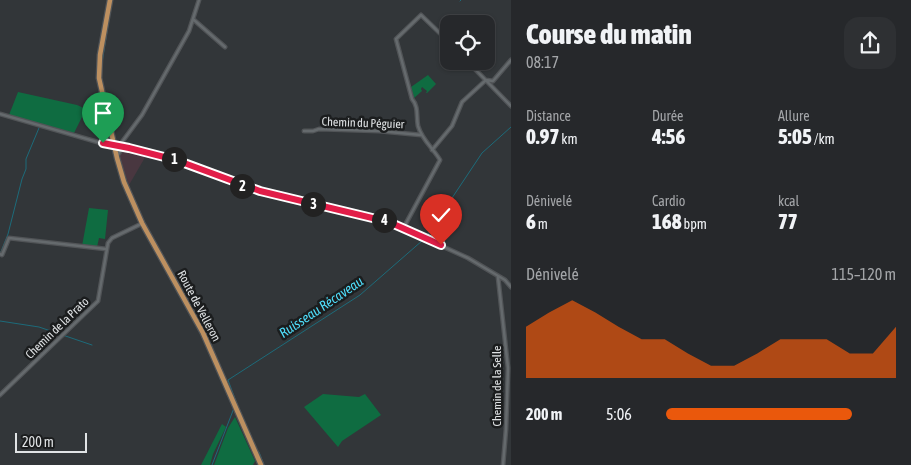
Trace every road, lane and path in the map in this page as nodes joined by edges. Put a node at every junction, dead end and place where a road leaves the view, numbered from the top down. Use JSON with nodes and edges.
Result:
{"nodes":[{"id":1,"x":110,"y":0,"type":"edge"},
{"id":2,"x":199,"y":0,"type":"edge"},
{"id":3,"x":194,"y":20,"type":"junction"},
{"id":4,"x":440,"y":33,"type":"edge"},
{"id":5,"x":225,"y":47,"type":"dead end"},
{"id":6,"x":511,"y":60,"type":"edge"},
{"id":7,"x":476,"y":70,"type":"edge"},
{"id":8,"x":486,"y":80,"type":"junction"},
{"id":9,"x":511,"y":106,"type":"edge"},
{"id":10,"x":0,"y":114,"type":"edge"},
{"id":11,"x":304,"y":131,"type":"dead end"},
{"id":12,"x":112,"y":134,"type":"junction"},
{"id":13,"x":421,"y":135,"type":"junction"},
{"id":14,"x":108,"y":140,"type":"junction"},
{"id":15,"x":99,"y":142,"type":"junction"},
{"id":16,"x":114,"y":144,"type":"junction"},
{"id":17,"x":122,"y":146,"type":"junction"},
{"id":18,"x":432,"y":150,"type":"junction"},
{"id":19,"x":117,"y":158,"type":"junction"},
{"id":20,"x":142,"y":223,"type":"junction"},
{"id":21,"x":404,"y":227,"type":"junction"},
{"id":22,"x":106,"y":249,"type":"junction"},
{"id":23,"x":0,"y":254,"type":"edge"},
{"id":24,"x":498,"y":276,"type":"junction"},
{"id":25,"x":511,"y":286,"type":"edge"},
{"id":26,"x":0,"y":395,"type":"edge"},
{"id":27,"x":261,"y":465,"type":"edge"},
{"id":28,"x":503,"y":465,"type":"edge"}],
"edges":[{"from":1,"to":12,"type":"main road","name":"Route de Velleron"},
{"from":2,"to":3,"type":"street"},
{"from":3,"to":5,"type":"street"},
{"from":3,"to":17,"type":"street"},
{"from":4,"to":13,"type":"street","name":"Chemin du Péguier"},
{"from":6,"to":8,"type":"street"},
{"from":7,"to":8,"type":"street"},
{"from":8,"to":9,"type":"street"},
{"from":8,"to":18,"type":"street"},
{"from":10,"to":15,"type":"street"},
{"from":11,"to":13,"type":"street","name":"Chemin du Péguier"},
{"from":12,"to":14,"type":"street"},
{"from":12,"to":16,"type":"main road","name":"Route de Velleron"},
{"from":13,"to":18,"type":"street","name":"Chemin du Péguier"},
{"from":14,"to":15,"type":"street"},
{"from":14,"to":16,"type":"street"},
{"from":15,"to":16,"type":"street"},
{"from":16,"to":17,"type":"street"},
{"from":16,"to":19,"type":"main road","name":"Route de Velleron"},
{"from":17,"to":19,"type":"street"},
{"from":17,"to":21,"type":"street"},
{"from":18,"to":21,"type":"street","name":"Chemin du Péguier"},
{"from":19,"to":20,"type":"main road","name":"Route de Velleron"},
{"from":20,"to":22,"type":"street"},
{"from":20,"to":27,"type":"main road","name":"Route de Velleron"},
{"from":21,"to":24,"type":"street"},
{"from":22,"to":23,"type":"street"},
{"from":22,"to":26,"type":"street","name":"Chemin de la Prato"},
{"from":24,"to":25,"type":"street"},
{"from":24,"to":28,"type":"street","name":"Chemin de la Selle"}]}
